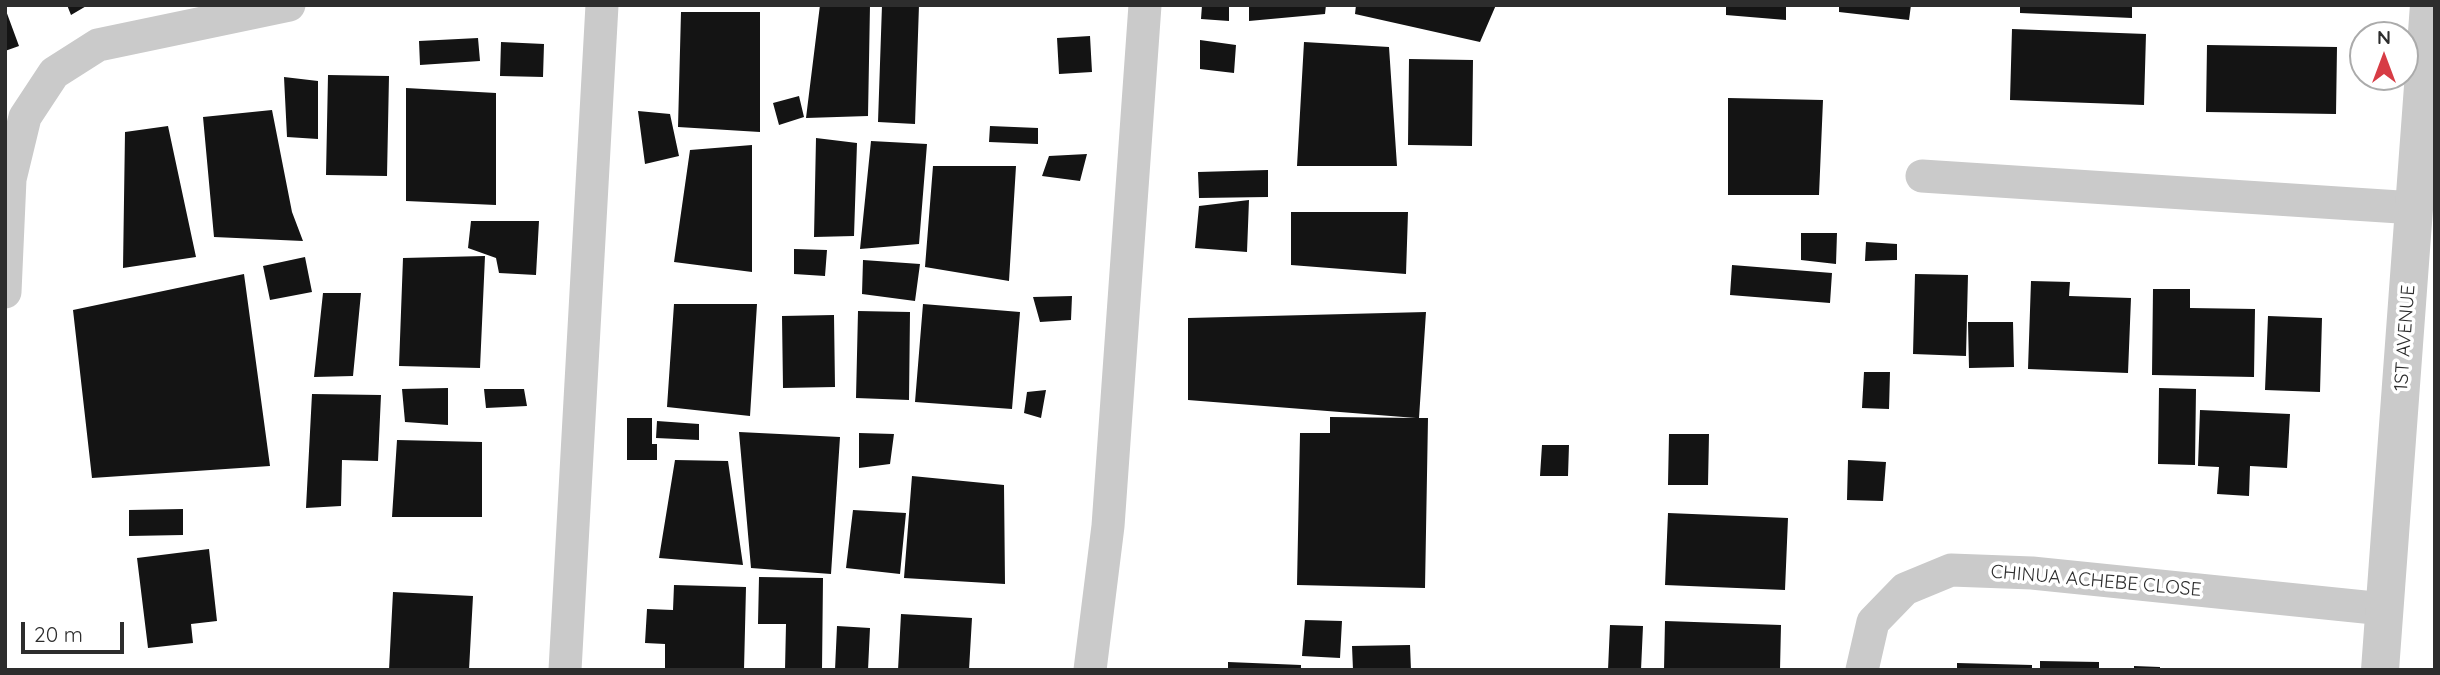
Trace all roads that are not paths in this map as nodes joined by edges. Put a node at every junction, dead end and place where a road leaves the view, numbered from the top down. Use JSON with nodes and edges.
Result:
{"nodes":[{"id":1,"x":289,"y":5,"type":"edge"},
{"id":2,"x":602,"y":5,"type":"edge"},
{"id":3,"x":1145,"y":5,"type":"edge"},
{"id":4,"x":2429,"y":5,"type":"edge"},
{"id":5,"x":1922,"y":176,"type":"dead end"},
{"id":6,"x":2415,"y":208,"type":"junction"},
{"id":7,"x":5,"y":292,"type":"edge"},
{"id":8,"x":2384,"y":609,"type":"junction"},
{"id":9,"x":565,"y":670,"type":"edge"},
{"id":10,"x":1090,"y":670,"type":"edge"},
{"id":11,"x":1862,"y":670,"type":"edge"},
{"id":12,"x":2380,"y":670,"type":"edge"}],
"edges":[{"from":1,"to":7,"type":"street"},
{"from":2,"to":9,"type":"street"},
{"from":3,"to":10,"type":"street"},
{"from":4,"to":6,"type":"street","name":"1ST AVENUE"},
{"from":5,"to":6,"type":"street"},
{"from":6,"to":8,"type":"street","name":"1ST AVENUE"},
{"from":8,"to":11,"type":"street","name":"CHINUA ACHEBE CLOSE"},
{"from":8,"to":12,"type":"street","name":"1ST AVENUE"}]}
